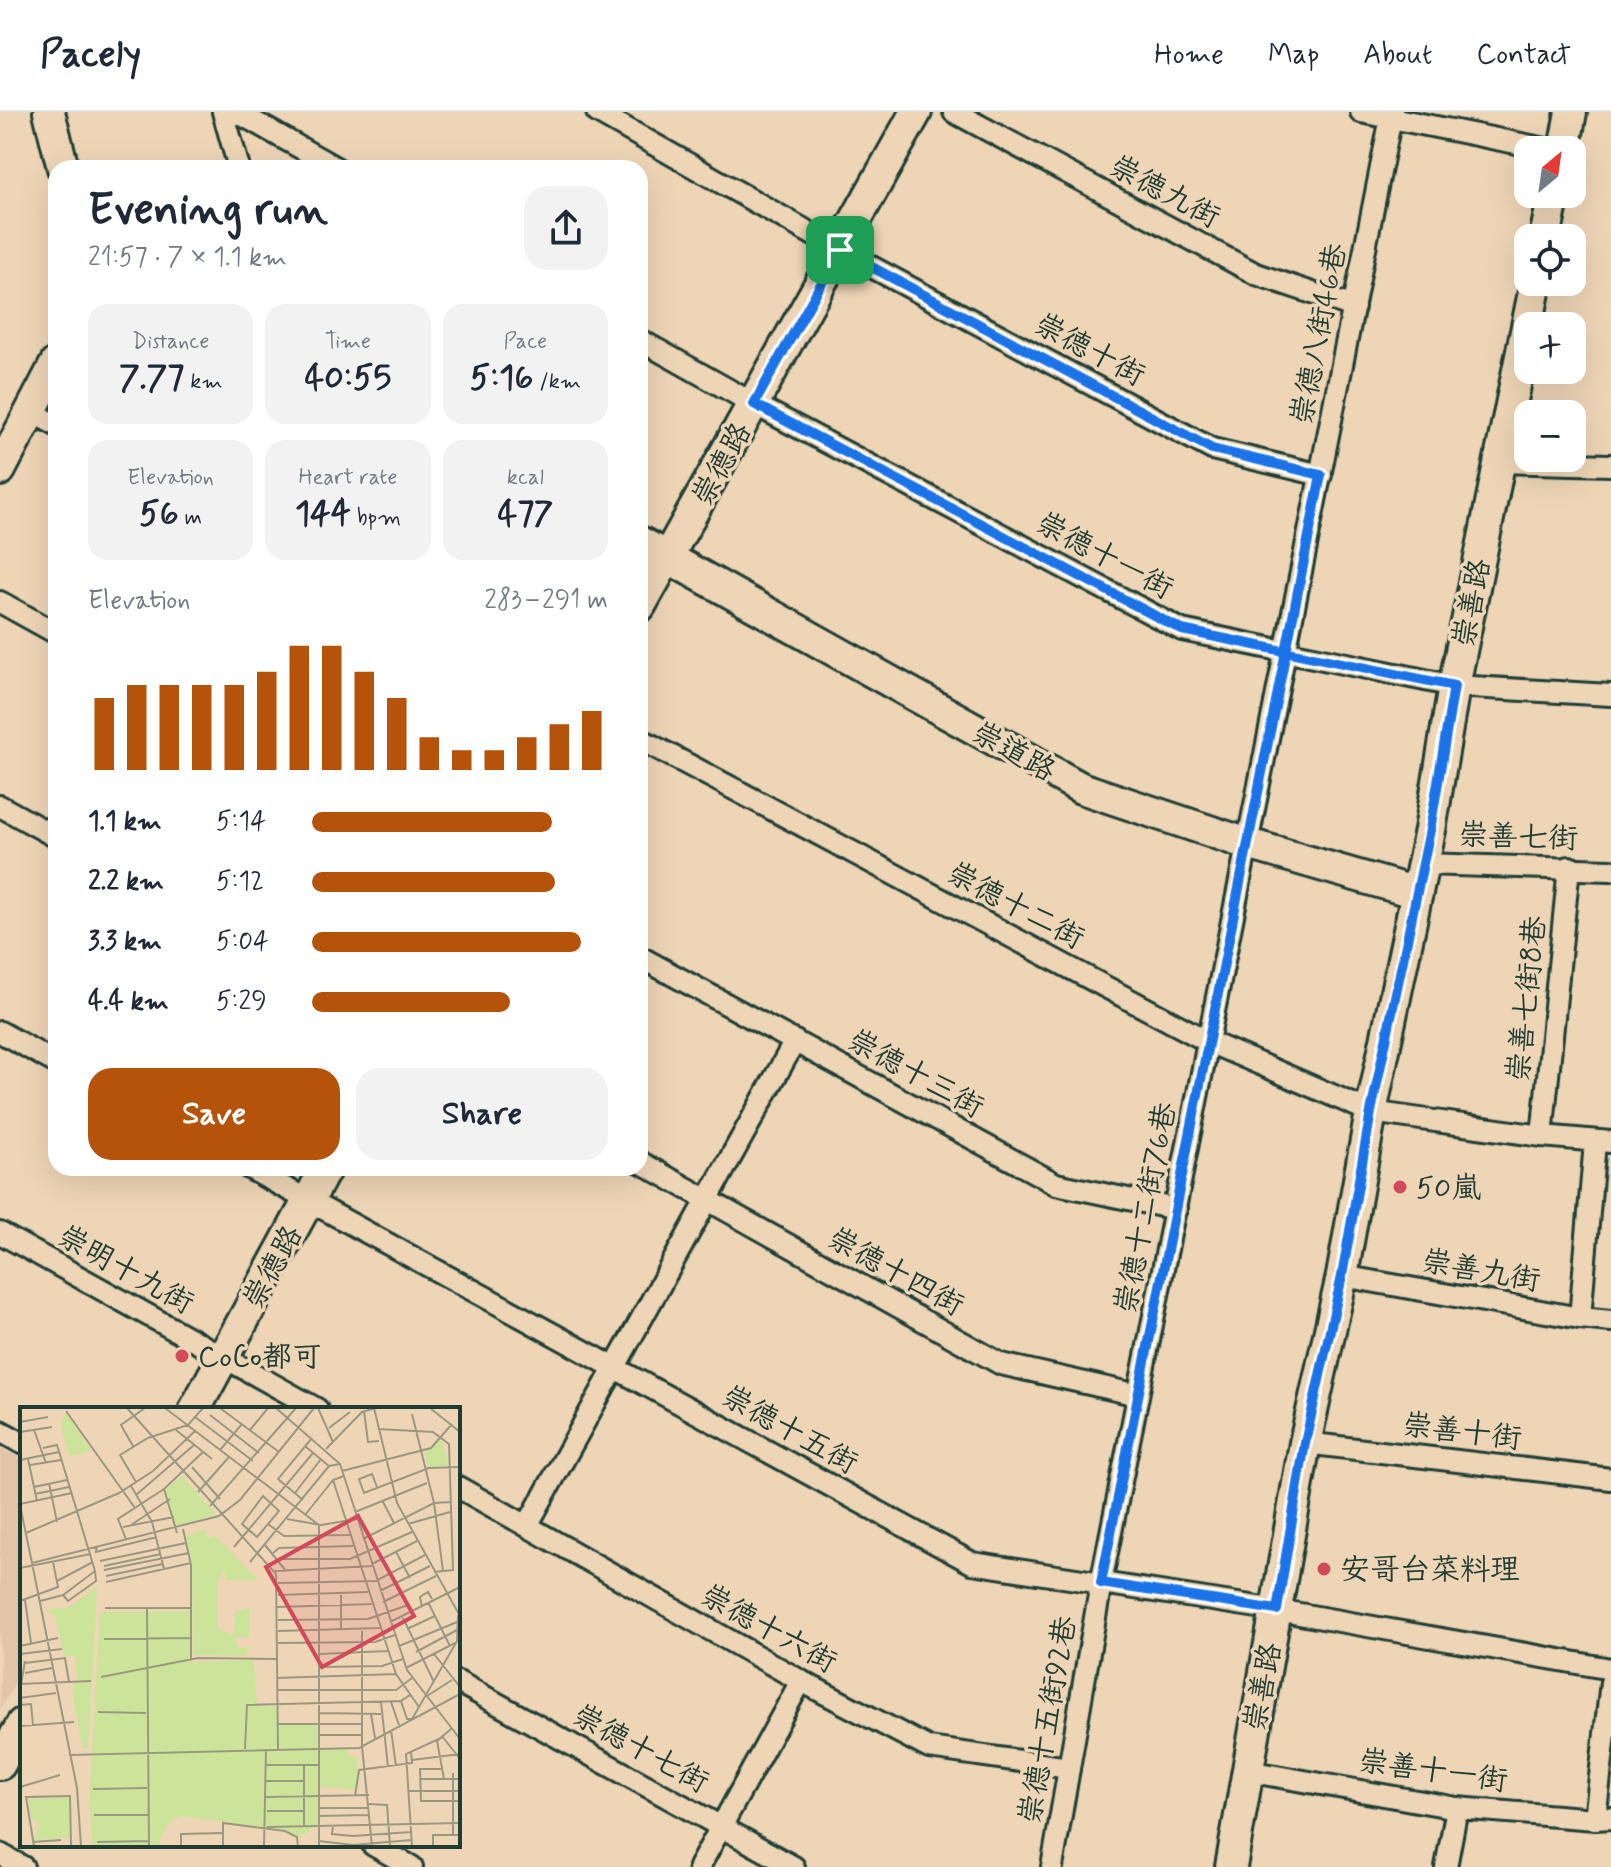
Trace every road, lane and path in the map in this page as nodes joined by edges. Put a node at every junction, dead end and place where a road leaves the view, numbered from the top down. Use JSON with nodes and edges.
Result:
{"nodes":[{"id":1,"x":49,"y":112,"type":"edge"},
{"id":2,"x":223,"y":112,"type":"edge"},
{"id":3,"x":237,"y":112,"type":"edge"},
{"id":4,"x":597,"y":112,"type":"edge"},
{"id":5,"x":916,"y":112,"type":"edge"},
{"id":6,"x":954,"y":112,"type":"edge"},
{"id":7,"x":1361,"y":112,"type":"edge"},
{"id":8,"x":1571,"y":112,"type":"edge"},
{"id":9,"x":1391,"y":115,"type":"edge"},
{"id":10,"x":1567,"y":136,"type":"edge"},
{"id":11,"x":1514,"y":142,"type":"edge"},
{"id":12,"x":61,"y":160,"type":"edge"},
{"id":13,"x":237,"y":160,"type":"edge"},
{"id":14,"x":322,"y":160,"type":"edge"},
{"id":15,"x":840,"y":250,"type":"junction"},
{"id":16,"x":1533,"y":296,"type":"edge"},
{"id":17,"x":1354,"y":307,"type":"junction"},
{"id":18,"x":648,"y":344,"type":"edge"},
{"id":19,"x":754,"y":404,"type":"junction"},
{"id":20,"x":44,"y":418,"type":"edge"},
{"id":21,"x":1498,"y":462,"type":"junction"},
{"id":22,"x":1611,"y":465,"type":"edge"},
{"id":23,"x":0,"y":470,"type":"edge"},
{"id":24,"x":1321,"y":475,"type":"junction"},
{"id":25,"x":648,"y":547,"type":"edge"},
{"id":26,"x":668,"y":558,"type":"junction"},
{"id":27,"x":648,"y":592,"type":"edge"},
{"id":28,"x":0,"y":602,"type":"edge"},
{"id":29,"x":48,"y":629,"type":"edge"},
{"id":30,"x":1287,"y":652,"type":"junction"},
{"id":31,"x":1454,"y":686,"type":"junction"},
{"id":32,"x":1611,"y":695,"type":"edge"},
{"id":33,"x":648,"y":743,"type":"edge"},
{"id":34,"x":0,"y":806,"type":"edge"},
{"id":35,"x":48,"y":833,"type":"edge"},
{"id":36,"x":1248,"y":844,"type":"junction"},
{"id":37,"x":1569,"y":867,"type":"junction"},
{"id":38,"x":1611,"y":870,"type":"edge"},
{"id":39,"x":1420,"y":878,"type":"junction"},
{"id":40,"x":648,"y":961,"type":"edge"},
{"id":41,"x":0,"y":1032,"type":"edge"},
{"id":42,"x":795,"y":1041,"type":"junction"},
{"id":43,"x":1209,"y":1042,"type":"junction"},
{"id":44,"x":48,"y":1059,"type":"edge"},
{"id":45,"x":1371,"y":1112,"type":"junction"},
{"id":46,"x":1542,"y":1136,"type":"junction"},
{"id":47,"x":1603,"y":1142,"type":"edge"},
{"id":48,"x":648,"y":1167,"type":"edge"},
{"id":49,"x":264,"y":1176,"type":"edge"},
{"id":50,"x":322,"y":1176,"type":"edge"},
{"id":51,"x":308,"y":1200,"type":"junction"},
{"id":52,"x":707,"y":1200,"type":"junction"},
{"id":53,"x":1176,"y":1209,"type":"junction"},
{"id":54,"x":0,"y":1233,"type":"edge"},
{"id":55,"x":1342,"y":1276,"type":"junction"},
{"id":56,"x":1580,"y":1318,"type":"junction"},
{"id":57,"x":1611,"y":1321,"type":"edge"},
{"id":58,"x":223,"y":1357,"type":"junction"},
{"id":59,"x":614,"y":1367,"type":"junction"},
{"id":60,"x":1138,"y":1395,"type":"junction"},
{"id":61,"x":196,"y":1407,"type":"edge"},
{"id":62,"x":313,"y":1407,"type":"edge"},
{"id":63,"x":0,"y":1431,"type":"edge"},
{"id":64,"x":20,"y":1442,"type":"edge"},
{"id":65,"x":1305,"y":1443,"type":"junction"},
{"id":66,"x":1611,"y":1479,"type":"edge"},
{"id":67,"x":460,"y":1488,"type":"edge"},
{"id":68,"x":527,"y":1526,"type":"junction"},
{"id":69,"x":1101,"y":1583,"type":"junction"},
{"id":70,"x":1277,"y":1610,"type":"junction"},
{"id":71,"x":1611,"y":1669,"type":"edge"},
{"id":72,"x":801,"y":1681,"type":"junction"},
{"id":73,"x":1611,"y":1682,"type":"edge"},
{"id":74,"x":460,"y":1683,"type":"edge"},
{"id":75,"x":20,"y":1728,"type":"edge"},
{"id":76,"x":0,"y":1764,"type":"edge"},
{"id":77,"x":1069,"y":1768,"type":"junction"},
{"id":78,"x":1247,"y":1771,"type":"junction"},
{"id":79,"x":1457,"y":1808,"type":"junction"},
{"id":80,"x":1603,"y":1818,"type":"edge"},
{"id":81,"x":721,"y":1826,"type":"junction"},
{"id":82,"x":377,"y":1847,"type":"edge"},
{"id":83,"x":0,"y":1854,"type":"edge"},
{"id":84,"x":23,"y":1867,"type":"edge"},
{"id":85,"x":412,"y":1867,"type":"edge"},
{"id":86,"x":699,"y":1867,"type":"edge"},
{"id":87,"x":794,"y":1867,"type":"edge"},
{"id":88,"x":1052,"y":1867,"type":"edge"},
{"id":89,"x":1231,"y":1867,"type":"edge"},
{"id":90,"x":1446,"y":1867,"type":"edge"}],
"edges":[{"from":1,"to":12,"type":"street"},
{"from":2,"to":13,"type":"street"},
{"from":3,"to":14,"type":"street"},
{"from":4,"to":15,"type":"street","name":"崇德十街"},
{"from":5,"to":15,"type":"street","name":"崇德路"},
{"from":6,"to":17,"type":"street","name":"崇德九街"},
{"from":7,"to":9,"type":"street"},
{"from":8,"to":10,"type":"street"},
{"from":9,"to":11,"type":"street"},
{"from":9,"to":17,"type":"street","name":"崇德八街46巷"},
{"from":15,"to":19,"type":"street","name":"崇德路"},
{"from":15,"to":24,"type":"street","name":"崇德十街"},
{"from":16,"to":21,"type":"street","name":"崇善路"},
{"from":17,"to":24,"type":"street","name":"崇德八街46巷"},
{"from":18,"to":19,"type":"street","name":"崇德十一街"},
{"from":19,"to":26,"type":"street","name":"崇德路"},
{"from":19,"to":30,"type":"street","name":"崇德十一街"},
{"from":20,"to":23,"type":"street"},
{"from":21,"to":22,"type":"street"},
{"from":21,"to":31,"type":"street","name":"崇善路"},
{"from":24,"to":30,"type":"street","name":"崇德八街46巷"},
{"from":25,"to":26,"type":"street","name":"崇道路"},
{"from":26,"to":27,"type":"street","name":"崇德路"},
{"from":26,"to":36,"type":"street","name":"崇道路"},
{"from":28,"to":29,"type":"street"},
{"from":30,"to":31,"type":"street","name":"崇德十一街"},
{"from":30,"to":36,"type":"street","name":"崇德八街46巷"},
{"from":31,"to":32,"type":"street","name":"崇德十一街"},
{"from":31,"to":39,"type":"street","name":"崇善路"},
{"from":33,"to":43,"type":"street","name":"崇德十二街"},
{"from":34,"to":35,"type":"street"},
{"from":36,"to":39,"type":"street","name":"崇道路"},
{"from":36,"to":43,"type":"street","name":"崇德十二街76巷"},
{"from":37,"to":38,"type":"street","name":"崇善七街"},
{"from":37,"to":39,"type":"street","name":"崇善七街"},
{"from":37,"to":46,"type":"street","name":"崇善七街8巷"},
{"from":39,"to":45,"type":"street","name":"崇善路"},
{"from":40,"to":42,"type":"street","name":"崇德十三街"},
{"from":41,"to":44,"type":"street"},
{"from":42,"to":52,"type":"street"},
{"from":42,"to":53,"type":"street","name":"崇德十三街"},
{"from":43,"to":45,"type":"street","name":"崇德十二街"},
{"from":43,"to":53,"type":"street","name":"崇德十二街76巷"},
{"from":45,"to":46,"type":"street","name":"崇德十二街"},
{"from":45,"to":55,"type":"street","name":"崇善路"},
{"from":46,"to":47,"type":"street","name":"崇德十二街"},
{"from":47,"to":56,"type":"street"},
{"from":48,"to":52,"type":"street","name":"崇德十四街"},
{"from":49,"to":51,"type":"street","name":"崇德十五街"},
{"from":50,"to":51,"type":"street","name":"崇德路"},
{"from":51,"to":58,"type":"street","name":"崇德路"},
{"from":51,"to":59,"type":"street","name":"崇德十五街"},
{"from":52,"to":59,"type":"street"},
{"from":52,"to":60,"type":"street","name":"崇德十四街"},
{"from":53,"to":60,"type":"street","name":"崇德十二街76巷"},
{"from":54,"to":58,"type":"street","name":"崇明十九街"},
{"from":55,"to":56,"type":"street","name":"崇善九街"},
{"from":55,"to":65,"type":"street","name":"崇善路"},
{"from":56,"to":57,"type":"street","name":"崇善九街"},
{"from":58,"to":61,"type":"street","name":"崇德路"},
{"from":58,"to":62,"type":"street"},
{"from":59,"to":68,"type":"street"},
{"from":59,"to":69,"type":"street","name":"崇德十五街"},
{"from":60,"to":69,"type":"street","name":"崇德十二街76巷"},
{"from":63,"to":64,"type":"street"},
{"from":65,"to":66,"type":"street","name":"崇善十街"},
{"from":65,"to":70,"type":"street","name":"崇善路"},
{"from":67,"to":68,"type":"street","name":"崇德十六街"},
{"from":68,"to":72,"type":"street","name":"崇德十六街"},
{"from":69,"to":70,"type":"street","name":"崇德十五街"},
{"from":69,"to":77,"type":"street","name":"崇德十五街92巷"},
{"from":70,"to":71,"type":"street","name":"崇德十五街"},
{"from":70,"to":78,"type":"street","name":"崇善路"},
{"from":72,"to":77,"type":"street","name":"崇德十六街"},
{"from":72,"to":81,"type":"street"},
{"from":73,"to":80,"type":"street"},
{"from":74,"to":81,"type":"street","name":"崇德十七街"},
{"from":75,"to":76,"type":"street"},
{"from":77,"to":88,"type":"street","name":"崇德十五街92巷"},
{"from":78,"to":79,"type":"street","name":"崇善十一街"},
{"from":78,"to":89,"type":"street","name":"崇善路"},
{"from":79,"to":80,"type":"street","name":"崇善十一街"},
{"from":79,"to":90,"type":"street"},
{"from":81,"to":86,"type":"street"},
{"from":81,"to":87,"type":"street","name":"崇德十七街"},
{"from":82,"to":85,"type":"street"},
{"from":83,"to":84,"type":"street"}]}
